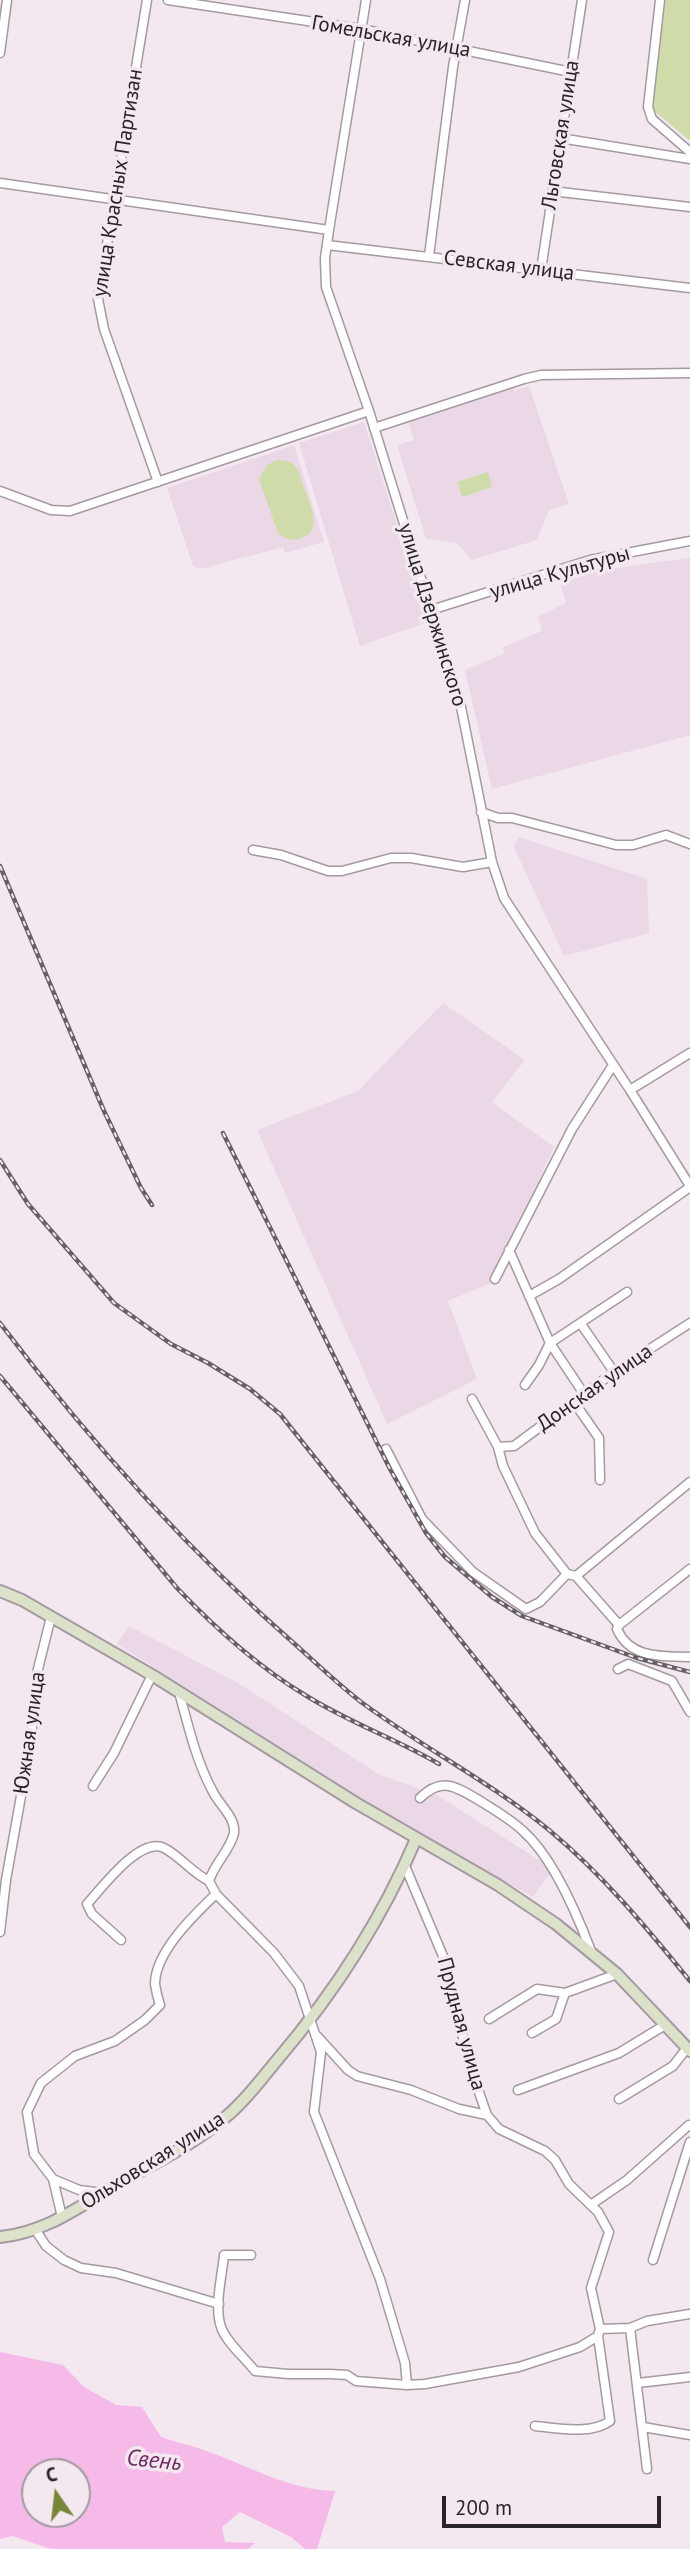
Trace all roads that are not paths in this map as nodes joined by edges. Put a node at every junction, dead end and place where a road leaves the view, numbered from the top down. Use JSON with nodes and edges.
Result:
{"nodes":[{"id":1,"x":7,"y":0,"type":"edge"},
{"id":2,"x":147,"y":0,"type":"edge"},
{"id":3,"x":168,"y":0,"type":"edge"},
{"id":4,"x":366,"y":0,"type":"edge"},
{"id":5,"x":465,"y":0,"type":"edge"},
{"id":6,"x":582,"y":0,"type":"edge"},
{"id":7,"x":660,"y":0,"type":"edge"},
{"id":8,"x":360,"y":29,"type":"junction"},
{"id":9,"x":457,"y":48,"type":"junction"},
{"id":10,"x":0,"y":53,"type":"edge"},
{"id":11,"x":571,"y":72,"type":"junction"},
{"id":12,"x":560,"y":138,"type":"junction"},
{"id":13,"x":690,"y":152,"type":"edge"},
{"id":14,"x":690,"y":159,"type":"edge"},
{"id":15,"x":0,"y":183,"type":"edge"},
{"id":16,"x":552,"y":191,"type":"junction"},
{"id":17,"x":115,"y":198,"type":"junction"},
{"id":18,"x":690,"y":207,"type":"edge"},
{"id":19,"x":329,"y":230,"type":"junction"},
{"id":20,"x":327,"y":246,"type":"junction"},
{"id":21,"x":429,"y":256,"type":"junction"},
{"id":22,"x":541,"y":270,"type":"junction"},
{"id":23,"x":690,"y":288,"type":"edge"},
{"id":24,"x":690,"y":373,"type":"edge"},
{"id":25,"x":369,"y":411,"type":"junction"},
{"id":26,"x":374,"y":428,"type":"junction"},
{"id":27,"x":158,"y":482,"type":"junction"},
{"id":28,"x":0,"y":491,"type":"edge"},
{"id":29,"x":690,"y":541,"type":"edge"},
{"id":30,"x":431,"y":610,"type":"junction"},
{"id":31,"x":481,"y":812,"type":"junction"},
{"id":32,"x":690,"y":844,"type":"edge"},
{"id":33,"x":253,"y":850,"type":"dead end"},
{"id":34,"x":492,"y":862,"type":"junction"},
{"id":35,"x":690,"y":1053,"type":"edge"},
{"id":36,"x":613,"y":1065,"type":"junction"},
{"id":37,"x":630,"y":1090,"type":"junction"},
{"id":38,"x":690,"y":1187,"type":"edge"},
{"id":39,"x":509,"y":1250,"type":"junction"},
{"id":40,"x":495,"y":1279,"type":"dead end"},
{"id":41,"x":627,"y":1292,"type":"dead end"},
{"id":42,"x":529,"y":1296,"type":"junction"},
{"id":43,"x":690,"y":1323,"type":"edge"},
{"id":44,"x":581,"y":1324,"type":"junction"},
{"id":45,"x":550,"y":1343,"type":"junction"},
{"id":46,"x":614,"y":1372,"type":"junction"},
{"id":47,"x":525,"y":1385,"type":"dead end"},
{"id":48,"x":584,"y":1394,"type":"junction"},
{"id":49,"x":472,"y":1399,"type":"dead end"},
{"id":50,"x":574,"y":1402,"type":"junction"},
{"id":51,"x":498,"y":1447,"type":"junction"},
{"id":52,"x":386,"y":1449,"type":"dead end"},
{"id":53,"x":600,"y":1480,"type":"dead end"},
{"id":54,"x":690,"y":1482,"type":"edge"},
{"id":55,"x":690,"y":1569,"type":"edge"},
{"id":56,"x":566,"y":1574,"type":"junction"},
{"id":57,"x":576,"y":1576,"type":"junction"},
{"id":58,"x":0,"y":1591,"type":"edge"},
{"id":59,"x":51,"y":1617,"type":"junction"},
{"id":60,"x":620,"y":1625,"type":"junction"},
{"id":61,"x":690,"y":1657,"type":"edge"},
{"id":62,"x":618,"y":1669,"type":"dead end"},
{"id":63,"x":152,"y":1675,"type":"junction"},
{"id":64,"x":179,"y":1691,"type":"junction"},
{"id":65,"x":690,"y":1712,"type":"edge"},
{"id":66,"x":93,"y":1786,"type":"dead end"},
{"id":67,"x":420,"y":1798,"type":"dead end"},
{"id":68,"x":416,"y":1839,"type":"junction"},
{"id":69,"x":405,"y":1866,"type":"junction"},
{"id":70,"x":209,"y":1881,"type":"junction"},
{"id":71,"x":216,"y":1894,"type":"junction"},
{"id":72,"x":0,"y":1932,"type":"edge"},
{"id":73,"x":121,"y":1940,"type":"dead end"},
{"id":74,"x":593,"y":1954,"type":"junction"},
{"id":75,"x":617,"y":1974,"type":"junction"},
{"id":76,"x":565,"y":1993,"type":"junction"},
{"id":77,"x":489,"y":2019,"type":"dead end"},
{"id":78,"x":311,"y":2020,"type":"junction"},
{"id":79,"x":665,"y":2025,"type":"junction"},
{"id":80,"x":532,"y":2033,"type":"dead end"},
{"id":81,"x":315,"y":2034,"type":"junction"},
{"id":82,"x":689,"y":2050,"type":"edge"},
{"id":83,"x":518,"y":2090,"type":"dead end"},
{"id":84,"x":619,"y":2099,"type":"dead end"},
{"id":85,"x":487,"y":2115,"type":"junction"},
{"id":86,"x":690,"y":2125,"type":"edge"},
{"id":87,"x":690,"y":2142,"type":"edge"},
{"id":88,"x":53,"y":2179,"type":"junction"},
{"id":89,"x":103,"y":2193,"type":"junction"},
{"id":90,"x":592,"y":2204,"type":"junction"},
{"id":91,"x":62,"y":2217,"type":"junction"},
{"id":92,"x":35,"y":2229,"type":"junction"},
{"id":93,"x":0,"y":2237,"type":"edge"},
{"id":94,"x":251,"y":2255,"type":"dead end"},
{"id":95,"x":653,"y":2260,"type":"dead end"},
{"id":96,"x":219,"y":2304,"type":"junction"},
{"id":97,"x":690,"y":2314,"type":"edge"},
{"id":98,"x":630,"y":2328,"type":"junction"},
{"id":99,"x":599,"y":2333,"type":"junction"},
{"id":100,"x":690,"y":2376,"type":"edge"},
{"id":101,"x":638,"y":2383,"type":"junction"},
{"id":102,"x":407,"y":2385,"type":"junction"},
{"id":103,"x":535,"y":2426,"type":"dead end"},
{"id":104,"x":643,"y":2427,"type":"junction"},
{"id":105,"x":690,"y":2435,"type":"edge"},
{"id":106,"x":648,"y":2469,"type":"dead end"}],
"edges":[{"from":1,"to":10,"type":"street"},
{"from":2,"to":17,"type":"street","name":"улица Красных Партизан"},
{"from":3,"to":8,"type":"street","name":"Гомельская улица"},
{"from":4,"to":8,"type":"street","name":"улица Дзержинского"},
{"from":5,"to":9,"type":"street"},
{"from":6,"to":11,"type":"street","name":"Льговская улица"},
{"from":7,"to":13,"type":"street"},
{"from":8,"to":9,"type":"street","name":"Гомельская улица"},
{"from":8,"to":19,"type":"street","name":"улица Дзержинского"},
{"from":9,"to":11,"type":"street","name":"Гомельская улица"},
{"from":9,"to":21,"type":"street"},
{"from":11,"to":12,"type":"street","name":"Льговская улица"},
{"from":12,"to":14,"type":"street"},
{"from":12,"to":16,"type":"street","name":"Льговская улица"},
{"from":15,"to":17,"type":"street"},
{"from":16,"to":18,"type":"street"},
{"from":16,"to":22,"type":"street","name":"Льговская улица"},
{"from":17,"to":19,"type":"street"},
{"from":17,"to":27,"type":"street","name":"улица Красных Партизан"},
{"from":19,"to":20,"type":"street","name":"улица Дзержинского"},
{"from":20,"to":21,"type":"street","name":"Севская улица"},
{"from":20,"to":25,"type":"street","name":"улица Дзержинского"},
{"from":21,"to":22,"type":"street","name":"Севская улица"},
{"from":22,"to":23,"type":"street","name":"Севская улица"},
{"from":24,"to":26,"type":"street"},
{"from":25,"to":26,"type":"street","name":"улица Дзержинского"},
{"from":25,"to":27,"type":"street"},
{"from":26,"to":30,"type":"street","name":"улица Дзержинского"},
{"from":27,"to":28,"type":"street"},
{"from":29,"to":30,"type":"street","name":"улица Культуры"},
{"from":30,"to":31,"type":"street","name":"улица Дзержинского"},
{"from":31,"to":32,"type":"street"},
{"from":31,"to":34,"type":"street","name":"улица Дзержинского"},
{"from":33,"to":34,"type":"street"},
{"from":34,"to":36,"type":"street","name":"улица Дзержинского"},
{"from":35,"to":37,"type":"street"},
{"from":36,"to":37,"type":"street","name":"улица Дзержинского"},
{"from":36,"to":39,"type":"street"},
{"from":37,"to":38,"type":"street","name":"улица Дзержинского"},
{"from":38,"to":42,"type":"street"},
{"from":39,"to":40,"type":"street"},
{"from":39,"to":42,"type":"street"},
{"from":41,"to":44,"type":"street"},
{"from":42,"to":45,"type":"street"},
{"from":43,"to":46,"type":"street","name":"Донская улица"},
{"from":44,"to":45,"type":"street"},
{"from":44,"to":46,"type":"street"},
{"from":45,"to":47,"type":"street"},
{"from":45,"to":48,"type":"street"},
{"from":46,"to":48,"type":"street","name":"Донская улица"},
{"from":48,"to":50,"type":"street","name":"Донская улица"},
{"from":49,"to":51,"type":"street"},
{"from":50,"to":51,"type":"street","name":"Донская улица"},
{"from":50,"to":53,"type":"street"},
{"from":51,"to":56,"type":"street"},
{"from":52,"to":56,"type":"street"},
{"from":54,"to":57,"type":"street"},
{"from":55,"to":60,"type":"street"},
{"from":56,"to":57,"type":"street"},
{"from":57,"to":60,"type":"street"},
{"from":58,"to":59,"type":"street"},
{"from":59,"to":63,"type":"street"},
{"from":59,"to":72,"type":"street","name":"Южная улица"},
{"from":60,"to":61,"type":"street"},
{"from":62,"to":65,"type":"street"},
{"from":63,"to":64,"type":"street"},
{"from":63,"to":66,"type":"street"},
{"from":64,"to":68,"type":"street"},
{"from":64,"to":70,"type":"street"},
{"from":67,"to":74,"type":"street"},
{"from":68,"to":69,"type":"street","name":"Ольховская улица"},
{"from":68,"to":74,"type":"street"},
{"from":69,"to":78,"type":"street","name":"Ольховская улица"},
{"from":69,"to":85,"type":"street","name":"Прудная улица"},
{"from":70,"to":71,"type":"street"},
{"from":70,"to":73,"type":"street"},
{"from":71,"to":78,"type":"street"},
{"from":71,"to":88,"type":"street"},
{"from":74,"to":75,"type":"street"},
{"from":75,"to":76,"type":"street"},
{"from":75,"to":79,"type":"street"},
{"from":76,"to":77,"type":"street"},
{"from":76,"to":80,"type":"street"},
{"from":78,"to":81,"type":"street"},
{"from":78,"to":89,"type":"street","name":"Ольховская улица"},
{"from":79,"to":82,"type":"street"},
{"from":79,"to":83,"type":"street"},
{"from":81,"to":85,"type":"street"},
{"from":81,"to":102,"type":"street"},
{"from":82,"to":84,"type":"street"},
{"from":85,"to":90,"type":"street","name":"Прудная улица"},
{"from":86,"to":90,"type":"street"},
{"from":87,"to":95,"type":"street"},
{"from":88,"to":89,"type":"street"},
{"from":88,"to":91,"type":"street"},
{"from":89,"to":91,"type":"street","name":"Ольховская улица"},
{"from":90,"to":99,"type":"street","name":"Прудная улица"},
{"from":91,"to":92,"type":"street","name":"Ольховская улица"},
{"from":92,"to":93,"type":"street","name":"Ольховская улица"},
{"from":92,"to":96,"type":"street"},
{"from":94,"to":96,"type":"street"},
{"from":96,"to":102,"type":"street"},
{"from":97,"to":98,"type":"street"},
{"from":98,"to":99,"type":"street"},
{"from":98,"to":101,"type":"street"},
{"from":99,"to":102,"type":"street"},
{"from":99,"to":103,"type":"street","name":"Прудная улица"},
{"from":100,"to":101,"type":"street"},
{"from":101,"to":104,"type":"street"},
{"from":104,"to":105,"type":"street"},
{"from":104,"to":106,"type":"street"}]}
